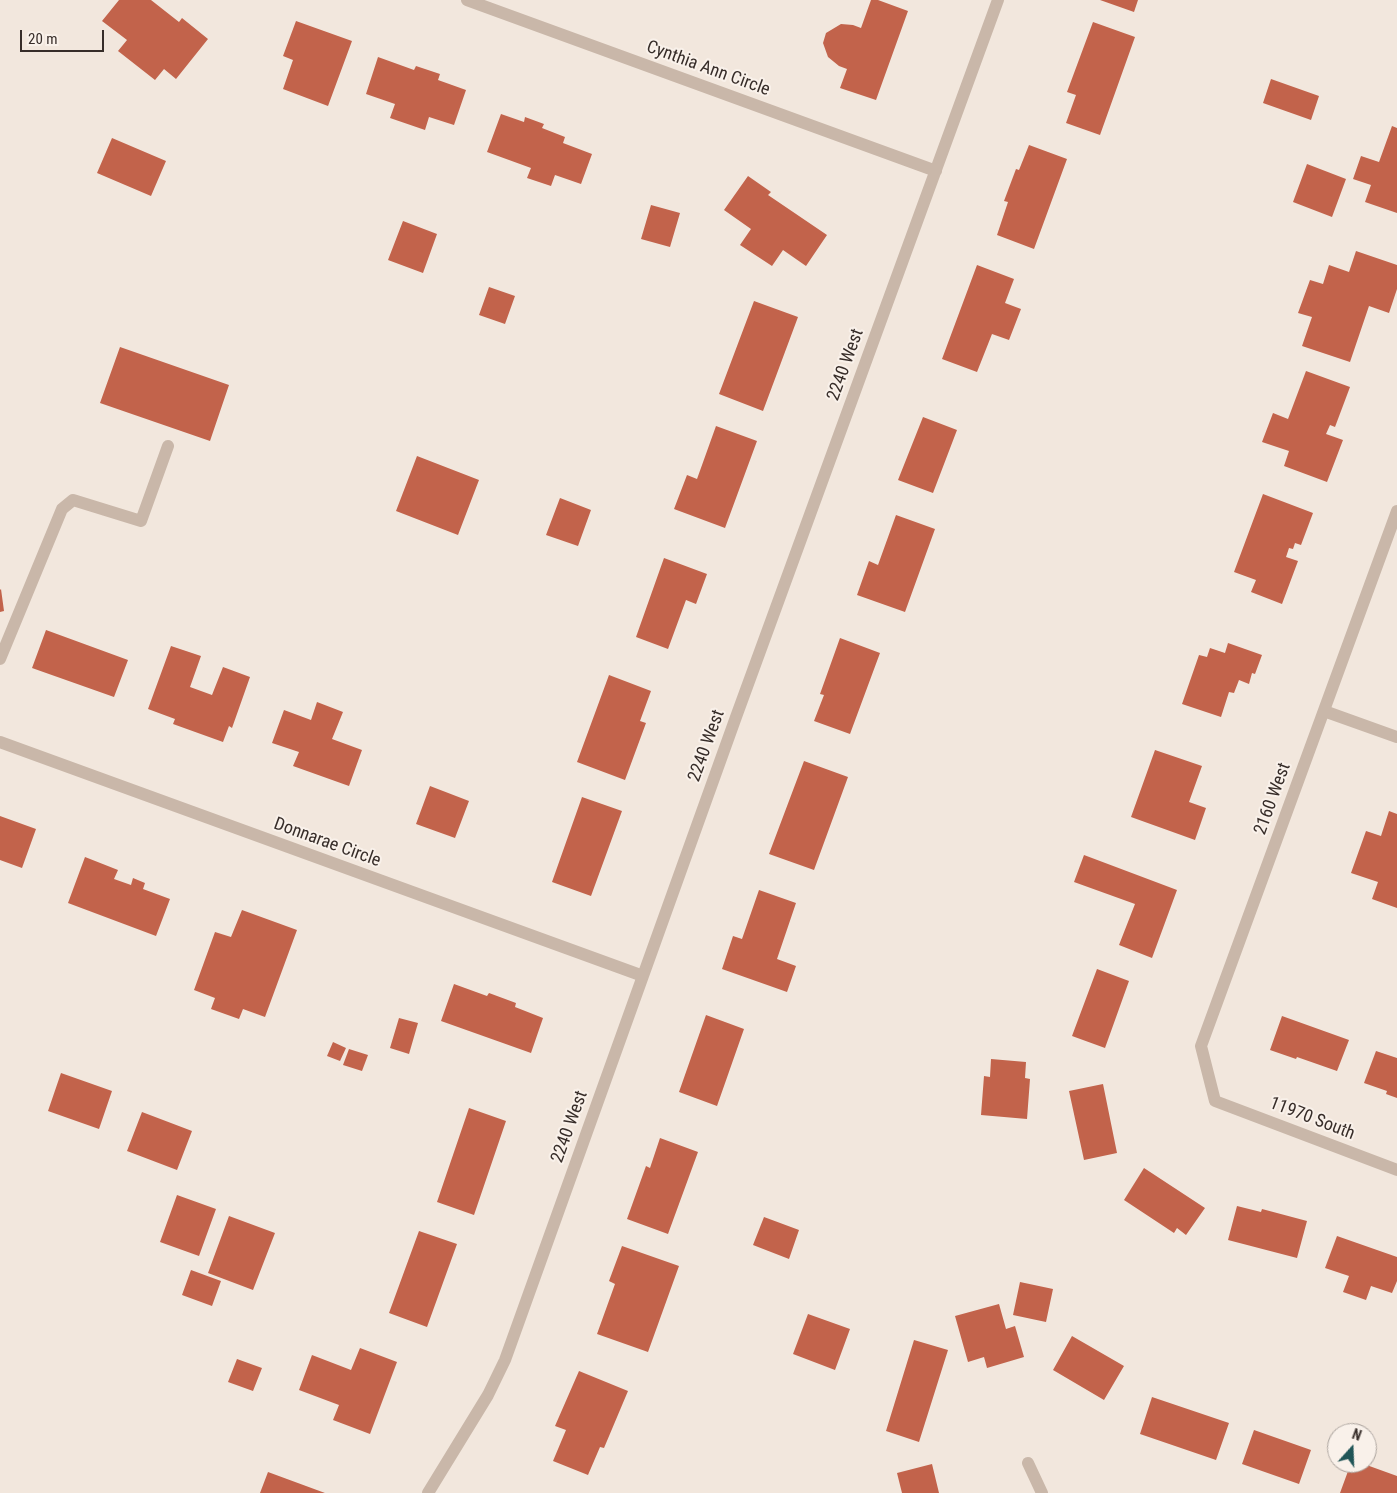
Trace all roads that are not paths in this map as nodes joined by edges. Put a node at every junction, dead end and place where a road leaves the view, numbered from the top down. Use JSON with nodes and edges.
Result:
{"nodes":[{"id":1,"x":467,"y":0,"type":"edge"},
{"id":2,"x":998,"y":0,"type":"edge"},
{"id":3,"x":936,"y":171,"type":"junction"},
{"id":4,"x":168,"y":446,"type":"dead end"},
{"id":5,"x":1397,"y":511,"type":"edge"},
{"id":6,"x":0,"y":659,"type":"edge"},
{"id":7,"x":1324,"y":711,"type":"junction"},
{"id":8,"x":1397,"y":737,"type":"edge"},
{"id":9,"x":0,"y":742,"type":"edge"},
{"id":10,"x":642,"y":976,"type":"junction"},
{"id":11,"x":1215,"y":1101,"type":"joint"},
{"id":12,"x":1397,"y":1170,"type":"edge"},
{"id":13,"x":1028,"y":1463,"type":"dead end"},
{"id":14,"x":428,"y":1493,"type":"edge"},
{"id":15,"x":1042,"y":1493,"type":"edge"}],
"edges":[{"from":1,"to":3,"type":"street","name":"Cynthia Ann Circle"},
{"from":2,"to":3,"type":"street","name":"2240 West"},
{"from":3,"to":10,"type":"street","name":"2240 West"},
{"from":4,"to":6,"type":"street"},
{"from":5,"to":7,"type":"street","name":"2160 West"},
{"from":7,"to":8,"type":"street"},
{"from":7,"to":11,"type":"street","name":"2160 West"},
{"from":9,"to":10,"type":"street","name":"Donnarae Circle"},
{"from":10,"to":14,"type":"street","name":"2240 West"},
{"from":11,"to":12,"type":"street","name":"11970 South"},
{"from":13,"to":15,"type":"street"}]}
